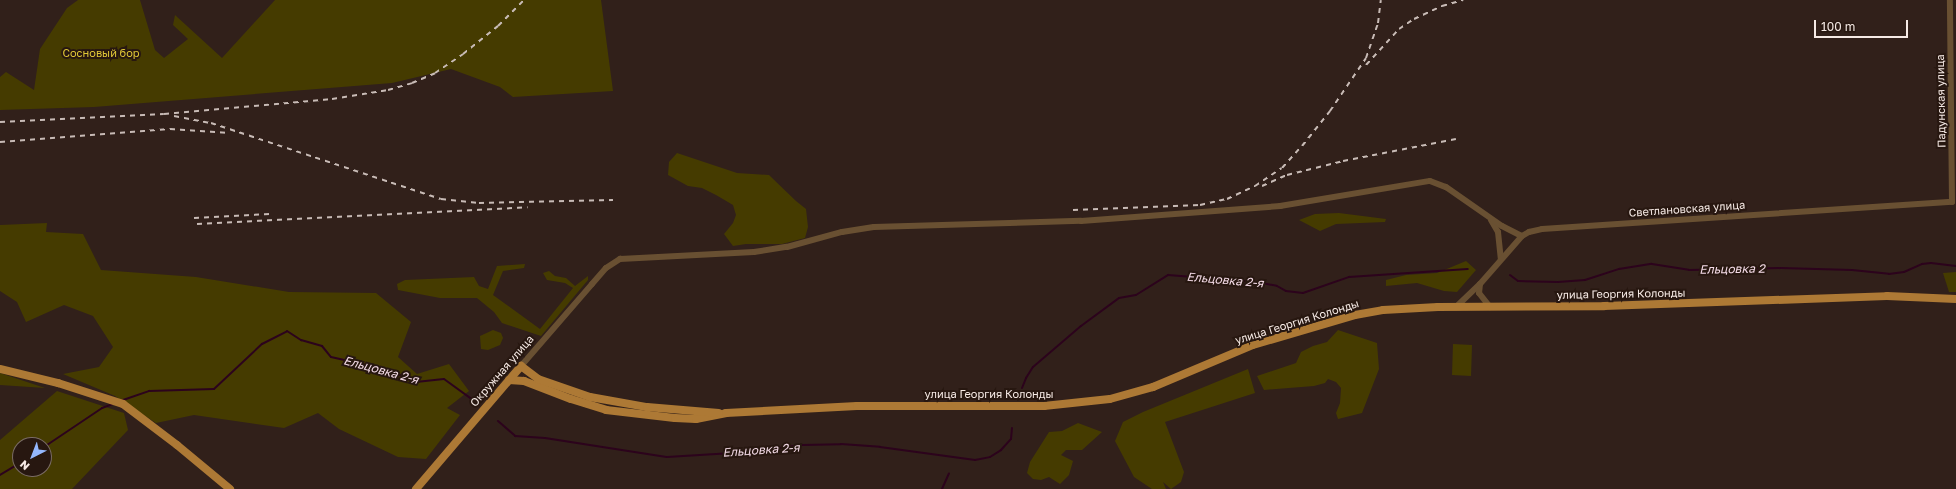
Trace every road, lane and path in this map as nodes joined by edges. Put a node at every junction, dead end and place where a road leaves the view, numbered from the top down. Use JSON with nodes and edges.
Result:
{"nodes":[{"id":1,"x":1950,"y":0,"type":"edge"},
{"id":2,"x":1952,"y":202,"type":"joint"},
{"id":3,"x":1490,"y":218,"type":"junction"},
{"id":4,"x":1522,"y":236,"type":"junction"},
{"id":5,"x":1501,"y":259,"type":"junction"},
{"id":6,"x":1480,"y":284,"type":"junction"},
{"id":7,"x":1956,"y":299,"type":"edge"},
{"id":8,"x":1456,"y":307,"type":"junction"},
{"id":9,"x":1490,"y":307,"type":"junction"},
{"id":10,"x":520,"y":366,"type":"junction"},
{"id":11,"x":0,"y":369,"type":"edge"},
{"id":12,"x":509,"y":380,"type":"junction"},
{"id":13,"x":726,"y":414,"type":"junction"},
{"id":14,"x":230,"y":489,"type":"edge"},
{"id":15,"x":416,"y":489,"type":"edge"}],
"edges":[{"from":1,"to":2,"type":"street","name":"Падунская улица"},
{"from":2,"to":4,"type":"street","name":"Светлановская улица"},
{"from":3,"to":4,"type":"street"},
{"from":3,"to":5,"type":"street"},
{"from":3,"to":10,"type":"street","name":"Окружная улица"},
{"from":4,"to":5,"type":"street","name":"Светлановская улица"},
{"from":5,"to":6,"type":"street","name":"Светлановская улица"},
{"from":6,"to":8,"type":"street","name":"Светлановская улица"},
{"from":6,"to":9,"type":"street"},
{"from":7,"to":9,"type":"main road","name":"улица Георгия Колонды"},
{"from":8,"to":9,"type":"main road","name":"улица Георгия Колонды"},
{"from":8,"to":13,"type":"main road","name":"улица Георгия Колонды"},
{"from":10,"to":12,"type":"main road","name":"Окружная улица"},
{"from":10,"to":13,"type":"main road","name":"улица Георгия Колонды"},
{"from":11,"to":14,"type":"main road"},
{"from":12,"to":13,"type":"main road","name":"улица Георгия Колонды"},
{"from":12,"to":15,"type":"main road","name":"Окружная улица"}]}
